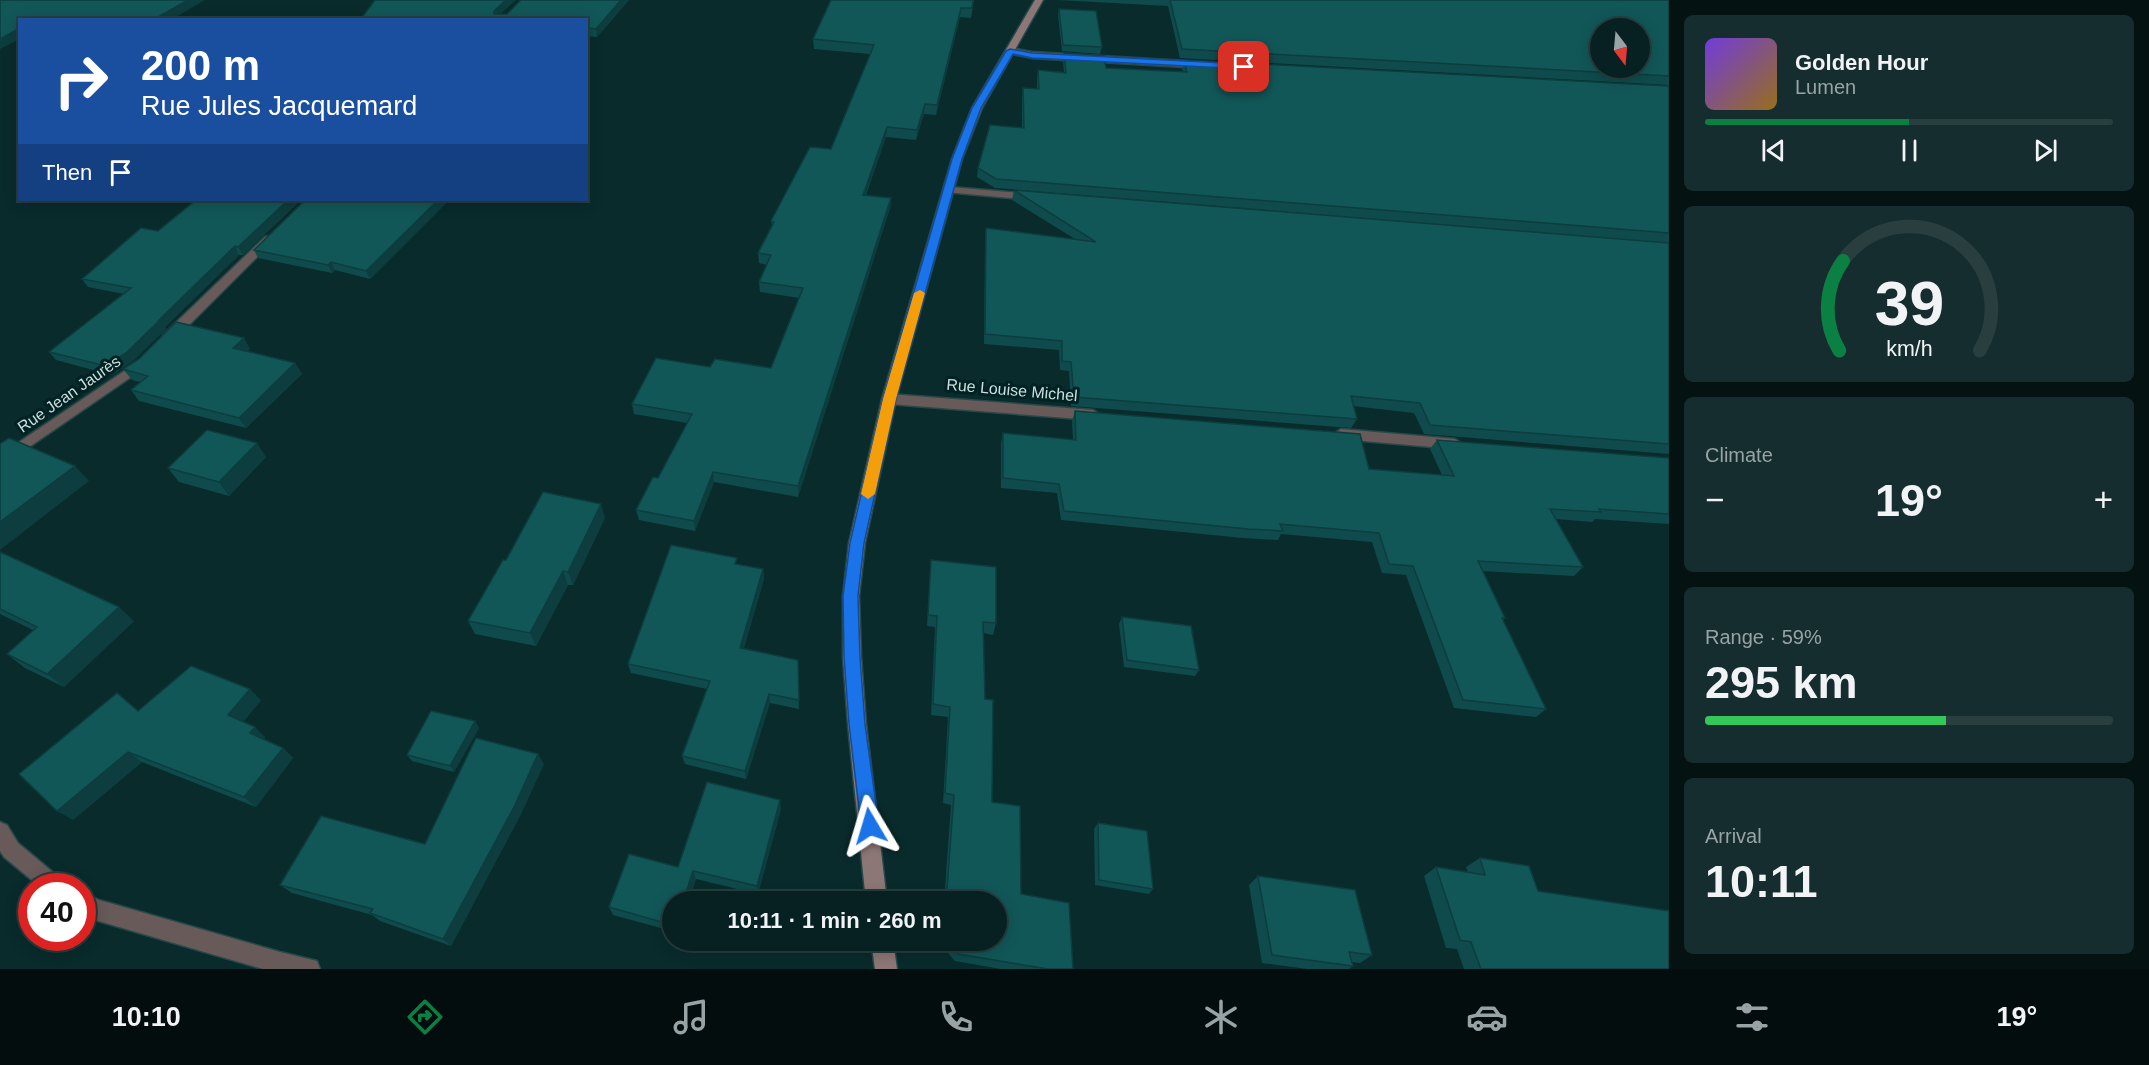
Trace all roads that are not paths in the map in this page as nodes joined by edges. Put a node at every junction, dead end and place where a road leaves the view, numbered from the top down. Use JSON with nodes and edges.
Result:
{"nodes":[{"id":1,"x":1039,"y":0,"type":"edge"},
{"id":2,"x":1010,"y":51,"type":"junction"},
{"id":3,"x":1209,"y":65,"type":"edge"},
{"id":4,"x":950,"y":190,"type":"junction"},
{"id":5,"x":1047,"y":198,"type":"edge"},
{"id":6,"x":275,"y":233,"type":"edge"},
{"id":7,"x":889,"y":399,"type":"junction"},
{"id":8,"x":1108,"y":416,"type":"edge"},
{"id":9,"x":1323,"y":433,"type":"edge"},
{"id":10,"x":1466,"y":444,"type":"edge"},
{"id":11,"x":0,"y":462,"type":"edge"},
{"id":12,"x":0,"y":832,"type":"edge"},
{"id":13,"x":38,"y":873,"type":"edge"},
{"id":14,"x":876,"y":891,"type":"edge"},
{"id":15,"x":96,"y":909,"type":"edge"},
{"id":16,"x":884,"y":951,"type":"edge"},
{"id":17,"x":309,"y":969,"type":"edge"},
{"id":18,"x":886,"y":969,"type":"edge"}],
"edges":[{"from":1,"to":2,"type":"street"},
{"from":2,"to":3,"type":"street"},
{"from":2,"to":4,"type":"street"},
{"from":4,"to":5,"type":"street"},
{"from":4,"to":7,"type":"street"},
{"from":6,"to":11,"type":"street","name":"Rue Jean Jaurès"},
{"from":7,"to":8,"type":"street","name":"Rue Louise Michel"},
{"from":7,"to":14,"type":"street"},
{"from":9,"to":10,"type":"street"},
{"from":12,"to":13,"type":"street"},
{"from":15,"to":17,"type":"street"},
{"from":16,"to":18,"type":"street"}]}
